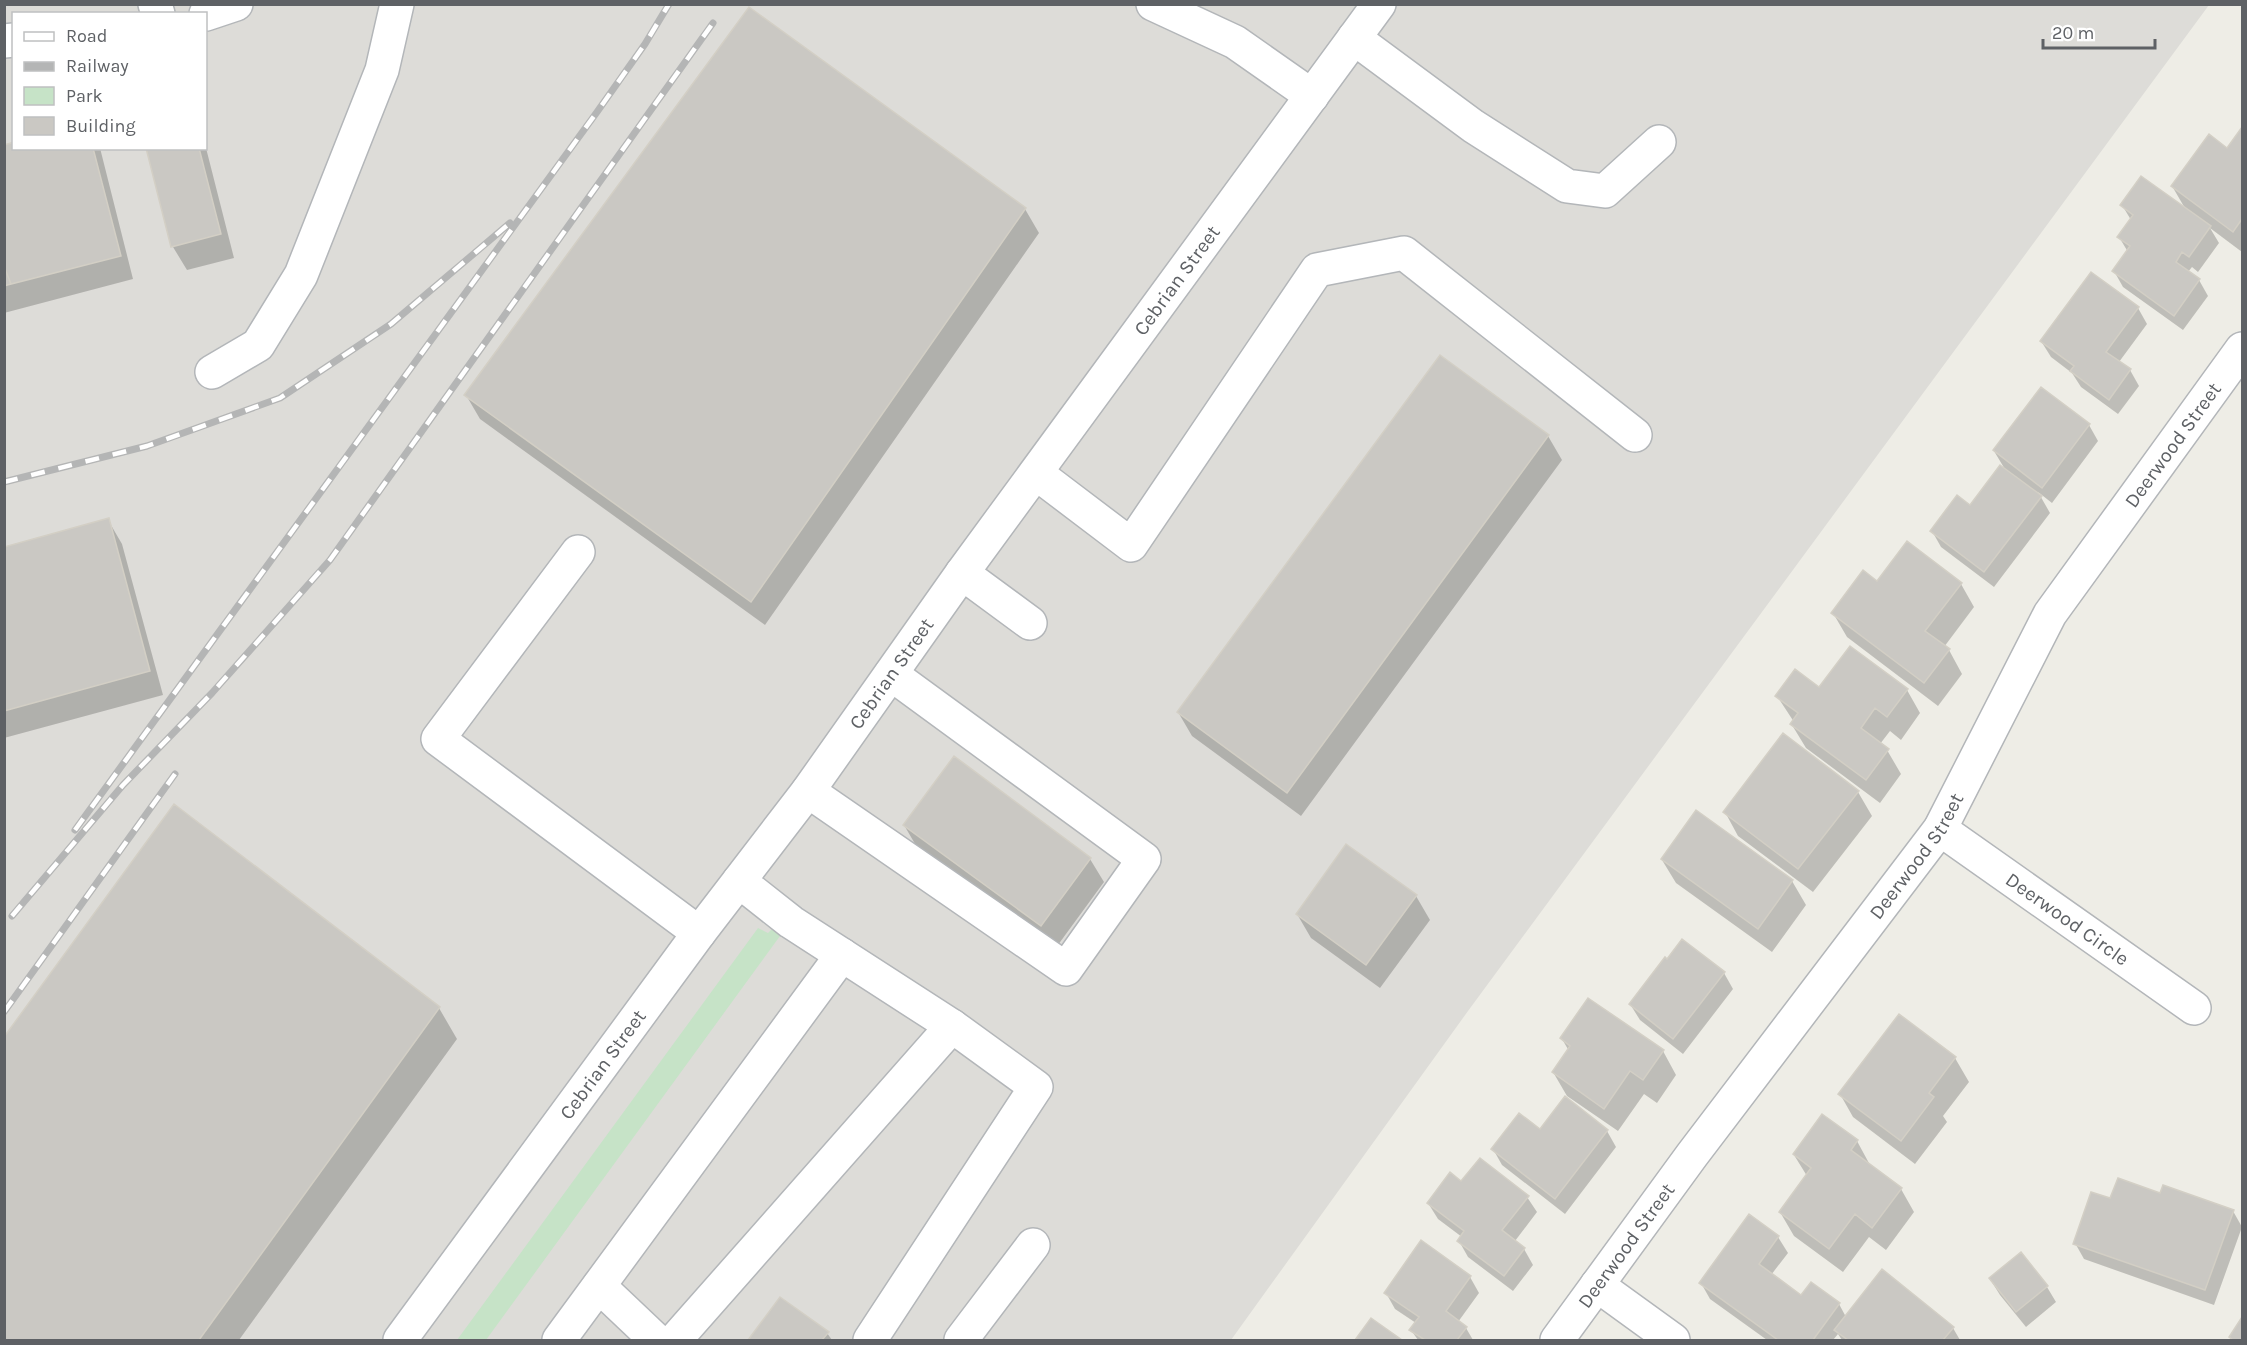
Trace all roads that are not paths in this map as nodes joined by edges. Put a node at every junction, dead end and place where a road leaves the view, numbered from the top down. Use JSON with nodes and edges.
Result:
{"nodes":[{"id":1,"x":236,"y":4,"type":"edge"},
{"id":2,"x":397,"y":4,"type":"edge"},
{"id":3,"x":1153,"y":4,"type":"edge"},
{"id":4,"x":1379,"y":4,"type":"edge"},
{"id":5,"x":207,"y":14,"type":"edge"},
{"id":6,"x":1354,"y":38,"type":"junction"},
{"id":7,"x":1312,"y":96,"type":"junction"},
{"id":8,"x":1659,"y":142,"type":"dead end"},
{"id":9,"x":2242,"y":349,"type":"edge"},
{"id":10,"x":212,"y":372,"type":"dead end"},
{"id":11,"x":1635,"y":435,"type":"dead end"},
{"id":12,"x":1036,"y":473,"type":"junction"},
{"id":13,"x":578,"y":552,"type":"dead end"},
{"id":14,"x":962,"y":573,"type":"junction"},
{"id":15,"x":1030,"y":623,"type":"dead end"},
{"id":16,"x":891,"y":674,"type":"junction"},
{"id":17,"x":808,"y":791,"type":"junction"},
{"id":18,"x":1940,"y":829,"type":"junction"},
{"id":19,"x":739,"y":881,"type":"junction"},
{"id":20,"x":699,"y":933,"type":"junction"},
{"id":21,"x":842,"y":955,"type":"junction"},
{"id":22,"x":2194,"y":1008,"type":"dead end"},
{"id":23,"x":952,"y":1026,"type":"junction"},
{"id":24,"x":1033,"y":1245,"type":"dead end"},
{"id":25,"x":1597,"y":1285,"type":"junction"},
{"id":26,"x":599,"y":1286,"type":"junction"},
{"id":27,"x":400,"y":1341,"type":"edge"},
{"id":28,"x":559,"y":1341,"type":"edge"},
{"id":29,"x":656,"y":1341,"type":"edge"},
{"id":30,"x":675,"y":1341,"type":"edge"},
{"id":31,"x":870,"y":1341,"type":"edge"},
{"id":32,"x":961,"y":1341,"type":"edge"},
{"id":33,"x":1557,"y":1341,"type":"edge"},
{"id":34,"x":1672,"y":1341,"type":"edge"}],
"edges":[{"from":1,"to":5,"type":"street"},
{"from":2,"to":10,"type":"street"},
{"from":3,"to":7,"type":"street"},
{"from":4,"to":6,"type":"street","name":"Cebrian Street"},
{"from":6,"to":7,"type":"street","name":"Cebrian Street"},
{"from":6,"to":8,"type":"street"},
{"from":7,"to":12,"type":"street","name":"Cebrian Street"},
{"from":9,"to":18,"type":"street","name":"Deerwood Street"},
{"from":11,"to":12,"type":"street"},
{"from":12,"to":14,"type":"street","name":"Cebrian Street"},
{"from":13,"to":20,"type":"street"},
{"from":14,"to":15,"type":"street"},
{"from":14,"to":16,"type":"street","name":"Cebrian Street"},
{"from":16,"to":17,"type":"street","name":"Cebrian Street"},
{"from":16,"to":17,"type":"street"},
{"from":17,"to":19,"type":"street","name":"Cebrian Street"},
{"from":18,"to":22,"type":"street","name":"Deerwood Circle"},
{"from":18,"to":25,"type":"street","name":"Deerwood Street"},
{"from":19,"to":20,"type":"street","name":"Cebrian Street"},
{"from":19,"to":21,"type":"street"},
{"from":20,"to":27,"type":"street","name":"Cebrian Street"},
{"from":21,"to":23,"type":"street"},
{"from":21,"to":26,"type":"street"},
{"from":23,"to":30,"type":"street"},
{"from":23,"to":31,"type":"street"},
{"from":24,"to":32,"type":"street"},
{"from":25,"to":33,"type":"street","name":"Deerwood Street"},
{"from":25,"to":34,"type":"street"},
{"from":26,"to":28,"type":"street"},
{"from":26,"to":29,"type":"street"}]}
